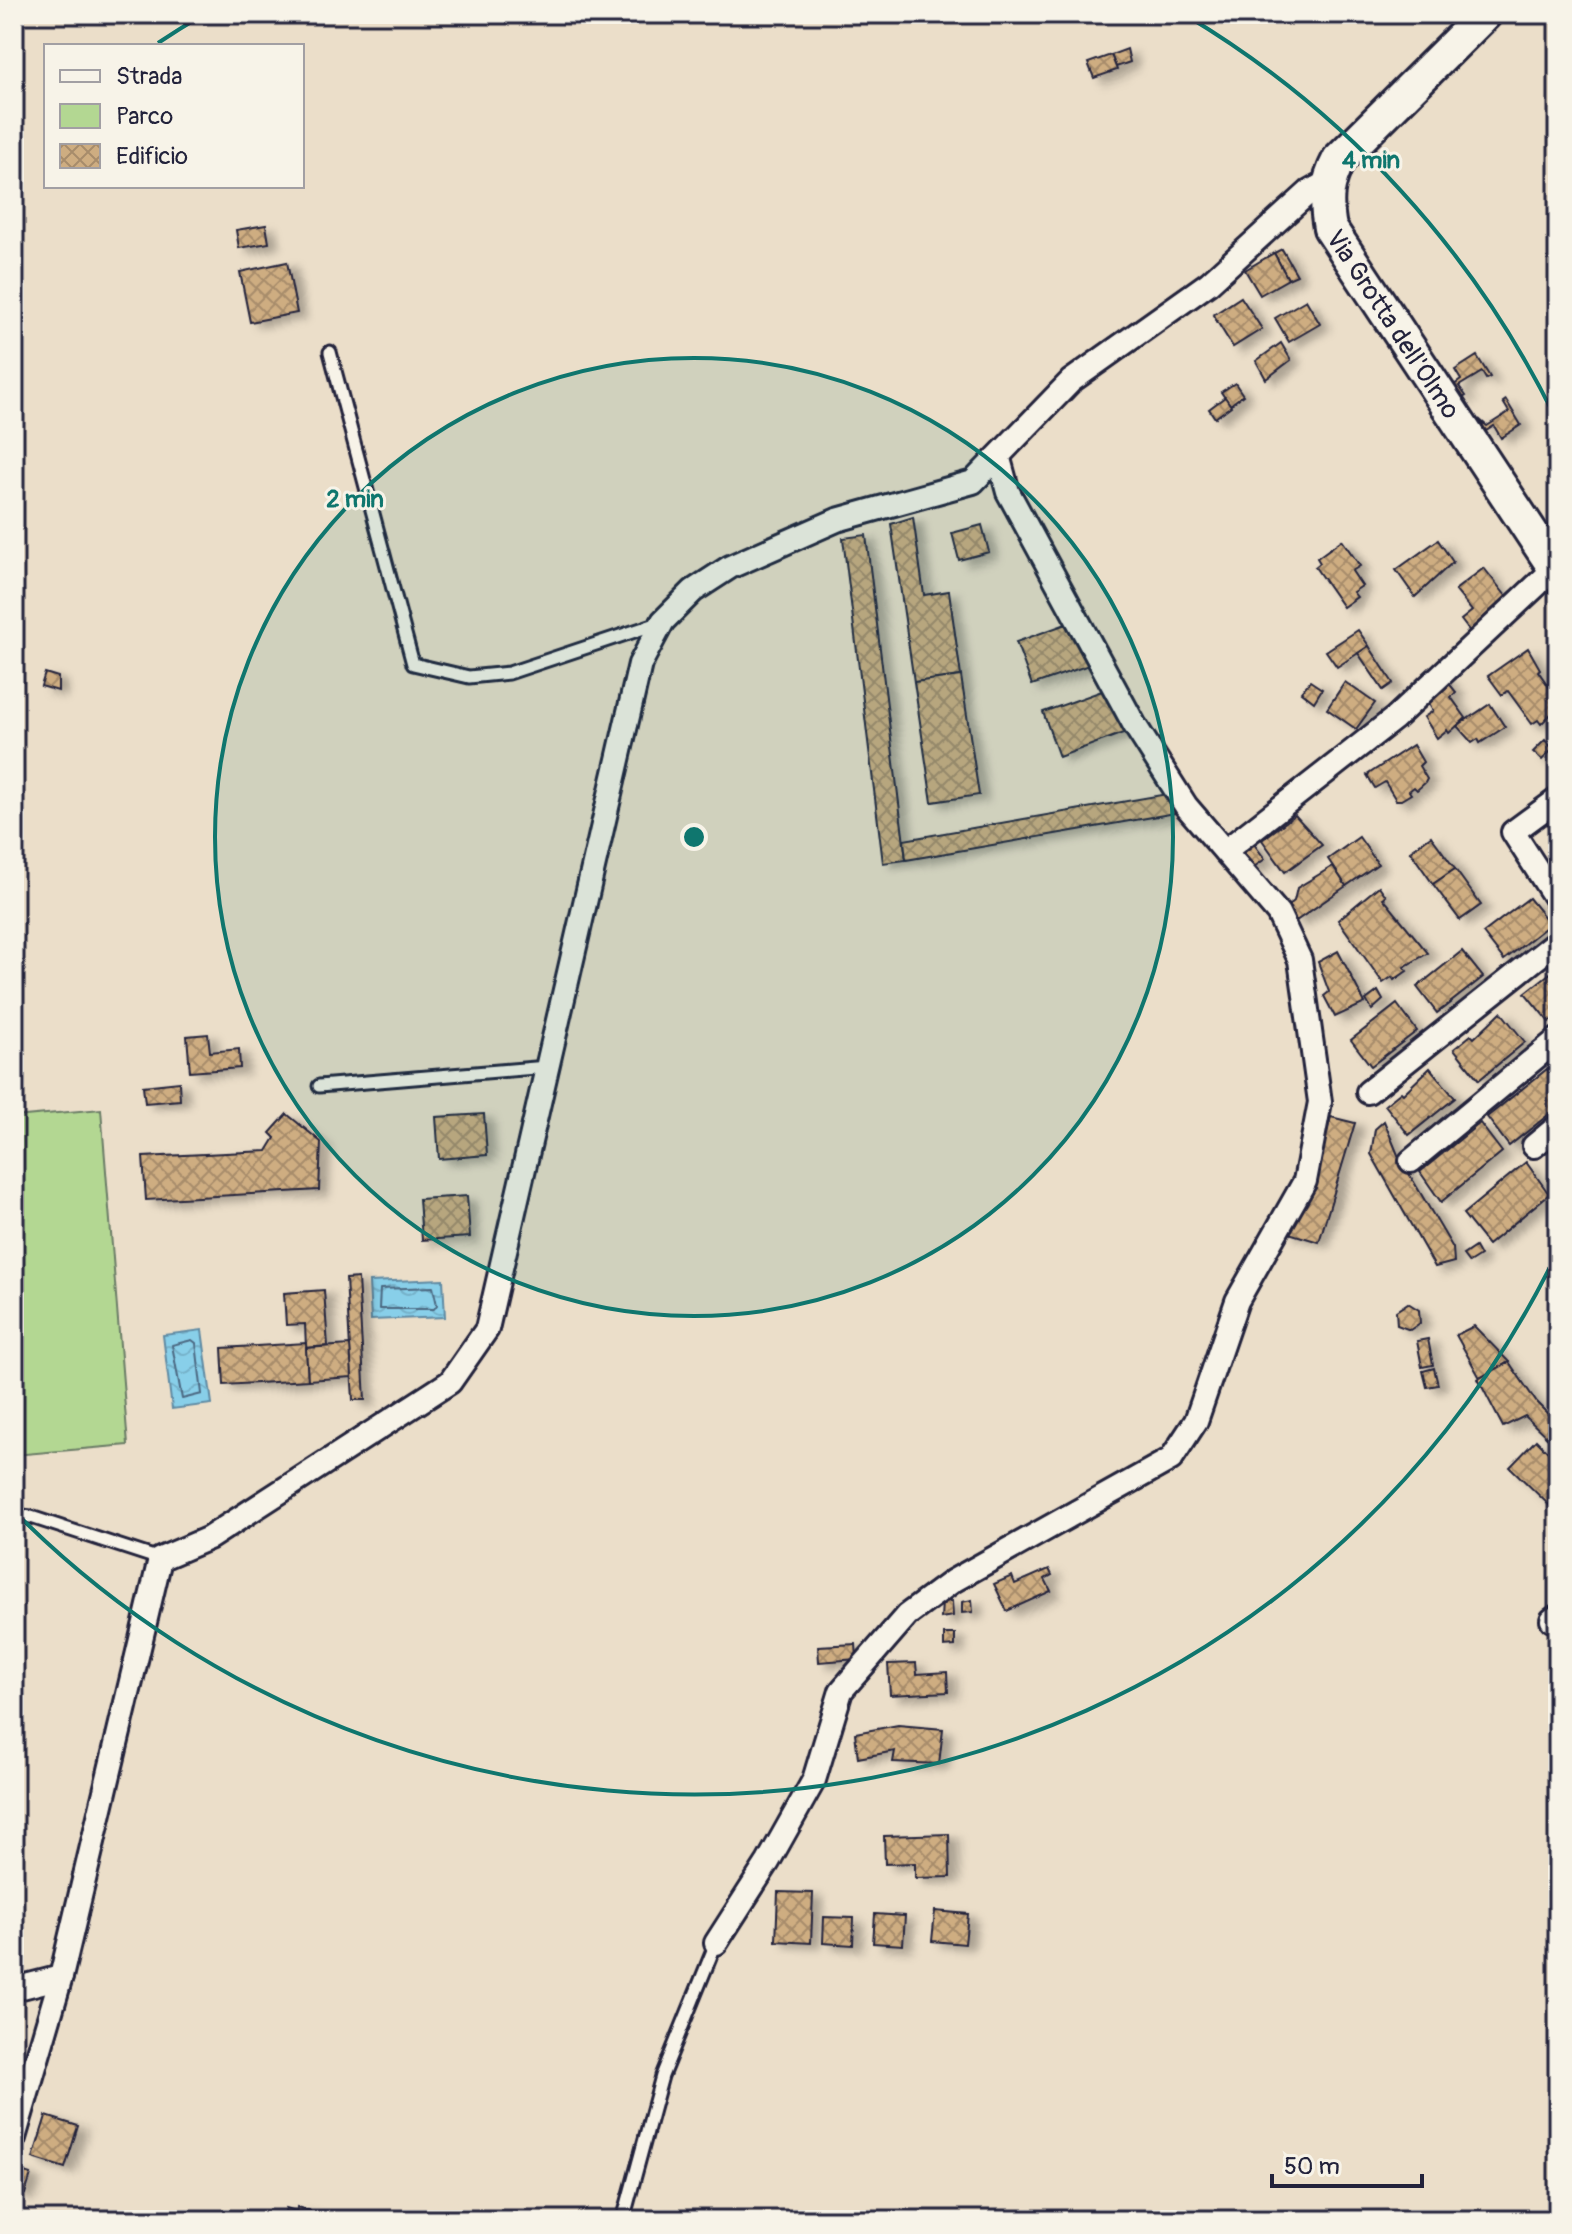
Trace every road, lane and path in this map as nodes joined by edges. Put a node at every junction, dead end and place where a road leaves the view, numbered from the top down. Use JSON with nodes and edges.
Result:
{"nodes":[{"id":1,"x":1485,"y":14,"type":"edge"},
{"id":2,"x":1327,"y":182,"type":"junction"},
{"id":3,"x":330,"y":352,"type":"dead end"},
{"id":4,"x":999,"y":459,"type":"junction"},
{"id":5,"x":1556,"y":571,"type":"edge"},
{"id":6,"x":663,"y":621,"type":"junction"},
{"id":7,"x":1558,"y":799,"type":"edge"},
{"id":8,"x":1225,"y":851,"type":"junction"},
{"id":9,"x":1558,"y":902,"type":"edge"},
{"id":10,"x":1558,"y":941,"type":"edge"},
{"id":11,"x":1558,"y":1039,"type":"edge"},
{"id":12,"x":547,"y":1067,"type":"junction"},
{"id":13,"x":319,"y":1086,"type":"dead end"},
{"id":14,"x":1368,"y":1092,"type":"dead end"},
{"id":15,"x":1558,"y":1126,"type":"edge"},
{"id":16,"x":1534,"y":1146,"type":"dead end"},
{"id":17,"x":1411,"y":1161,"type":"dead end"},
{"id":18,"x":14,"y":1515,"type":"edge"},
{"id":19,"x":160,"y":1559,"type":"junction"},
{"id":20,"x":716,"y":1943,"type":"joint"},
{"id":21,"x":61,"y":1977,"type":"junction"},
{"id":22,"x":14,"y":1989,"type":"edge"},
{"id":23,"x":14,"y":2138,"type":"edge"},
{"id":24,"x":623,"y":2220,"type":"edge"}],
"edges":[{"from":1,"to":2,"type":"street"},
{"from":2,"to":4,"type":"street"},
{"from":2,"to":5,"type":"street","name":"Via Grotta dell'Olmo"},
{"from":3,"to":6,"type":"lane"},
{"from":4,"to":6,"type":"street"},
{"from":4,"to":8,"type":"street"},
{"from":5,"to":8,"type":"street"},
{"from":6,"to":12,"type":"street"},
{"from":7,"to":9,"type":"street"},
{"from":8,"to":20,"type":"street"},
{"from":10,"to":14,"type":"street"},
{"from":11,"to":17,"type":"street"},
{"from":12,"to":13,"type":"lane"},
{"from":12,"to":19,"type":"street"},
{"from":15,"to":16,"type":"street"},
{"from":18,"to":19,"type":"lane"},
{"from":19,"to":21,"type":"street"},
{"from":20,"to":24,"type":"lane"},
{"from":21,"to":22,"type":"street"},
{"from":21,"to":23,"type":"street"}]}
